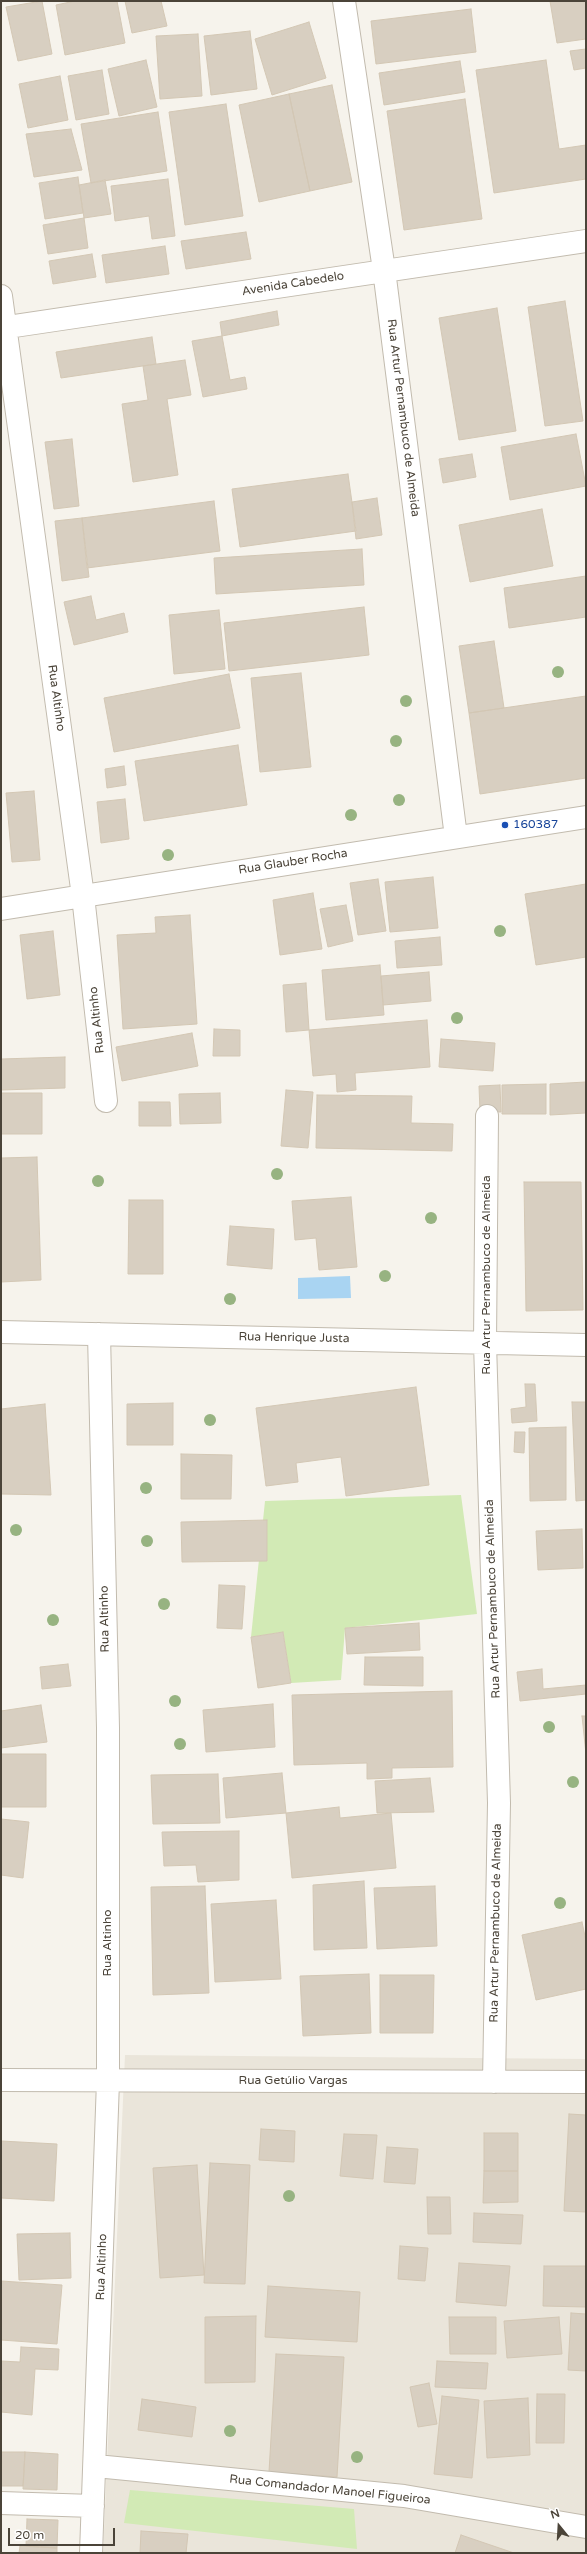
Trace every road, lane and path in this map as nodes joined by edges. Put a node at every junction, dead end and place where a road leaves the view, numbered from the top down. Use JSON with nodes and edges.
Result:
{"nodes":[{"id":1,"x":344,"y":1,"type":"edge"},
{"id":2,"x":586,"y":241,"type":"edge"},
{"id":3,"x":384,"y":270,"type":"junction"},
{"id":4,"x":1,"y":296,"type":"edge"},
{"id":5,"x":3,"y":328,"type":"edge"},
{"id":6,"x":586,"y":817,"type":"edge"},
{"id":7,"x":456,"y":836,"type":"junction"},
{"id":8,"x":83,"y":896,"type":"junction"},
{"id":9,"x":1,"y":909,"type":"edge"},
{"id":10,"x":106,"y":1101,"type":"dead end"},
{"id":11,"x":487,"y":1116,"type":"dead end"},
{"id":12,"x":1,"y":1332,"type":"edge"},
{"id":13,"x":99,"y":1334,"type":"junction"},
{"id":14,"x":485,"y":1343,"type":"junction"},
{"id":15,"x":586,"y":1346,"type":"edge"},
{"id":16,"x":1,"y":2080,"type":"edge"},
{"id":17,"x":108,"y":2081,"type":"junction"},
{"id":18,"x":494,"y":2082,"type":"junction"},
{"id":19,"x":586,"y":2082,"type":"edge"},
{"id":20,"x":96,"y":2466,"type":"junction"},
{"id":21,"x":1,"y":2503,"type":"edge"},
{"id":22,"x":93,"y":2506,"type":"junction"},
{"id":23,"x":586,"y":2527,"type":"edge"},
{"id":24,"x":91,"y":2553,"type":"edge"}],
"edges":[{"from":1,"to":3,"type":"street","name":"Rua Artur Pernambuco de Almeida"},
{"from":2,"to":3,"type":"street","name":"Avenida Cabedelo"},
{"from":3,"to":5,"type":"street","name":"Avenida Cabedelo"},
{"from":3,"to":7,"type":"street","name":"Rua Artur Pernambuco de Almeida"},
{"from":4,"to":5,"type":"street","name":"Rua Altinho"},
{"from":5,"to":8,"type":"street","name":"Rua Altinho"},
{"from":6,"to":7,"type":"street","name":"Rua Glauber Rocha"},
{"from":7,"to":8,"type":"street","name":"Rua Glauber Rocha"},
{"from":8,"to":9,"type":"street","name":"Rua Glauber Rocha"},
{"from":8,"to":10,"type":"street","name":"Rua Altinho"},
{"from":11,"to":14,"type":"street","name":"Rua Artur Pernambuco de Almeida"},
{"from":12,"to":13,"type":"street","name":"Rua Henrique Justa"},
{"from":13,"to":14,"type":"street","name":"Rua Henrique Justa"},
{"from":13,"to":17,"type":"street","name":"Rua Altinho"},
{"from":14,"to":15,"type":"street","name":"Rua Henrique Justa"},
{"from":14,"to":18,"type":"street","name":"Rua Artur Pernambuco de Almeida"},
{"from":16,"to":17,"type":"street","name":"Rua Getúlio Vargas"},
{"from":17,"to":18,"type":"street","name":"Rua Getúlio Vargas"},
{"from":17,"to":20,"type":"street","name":"Rua Altinho"},
{"from":18,"to":19,"type":"street","name":"Rua Getúlio Vargas"},
{"from":20,"to":22,"type":"street","name":"Rua Altinho"},
{"from":20,"to":23,"type":"street","name":"Rua Comandador Manoel Figueiroa"},
{"from":21,"to":22,"type":"street"},
{"from":22,"to":24,"type":"street","name":"Rua Altinho"}]}
